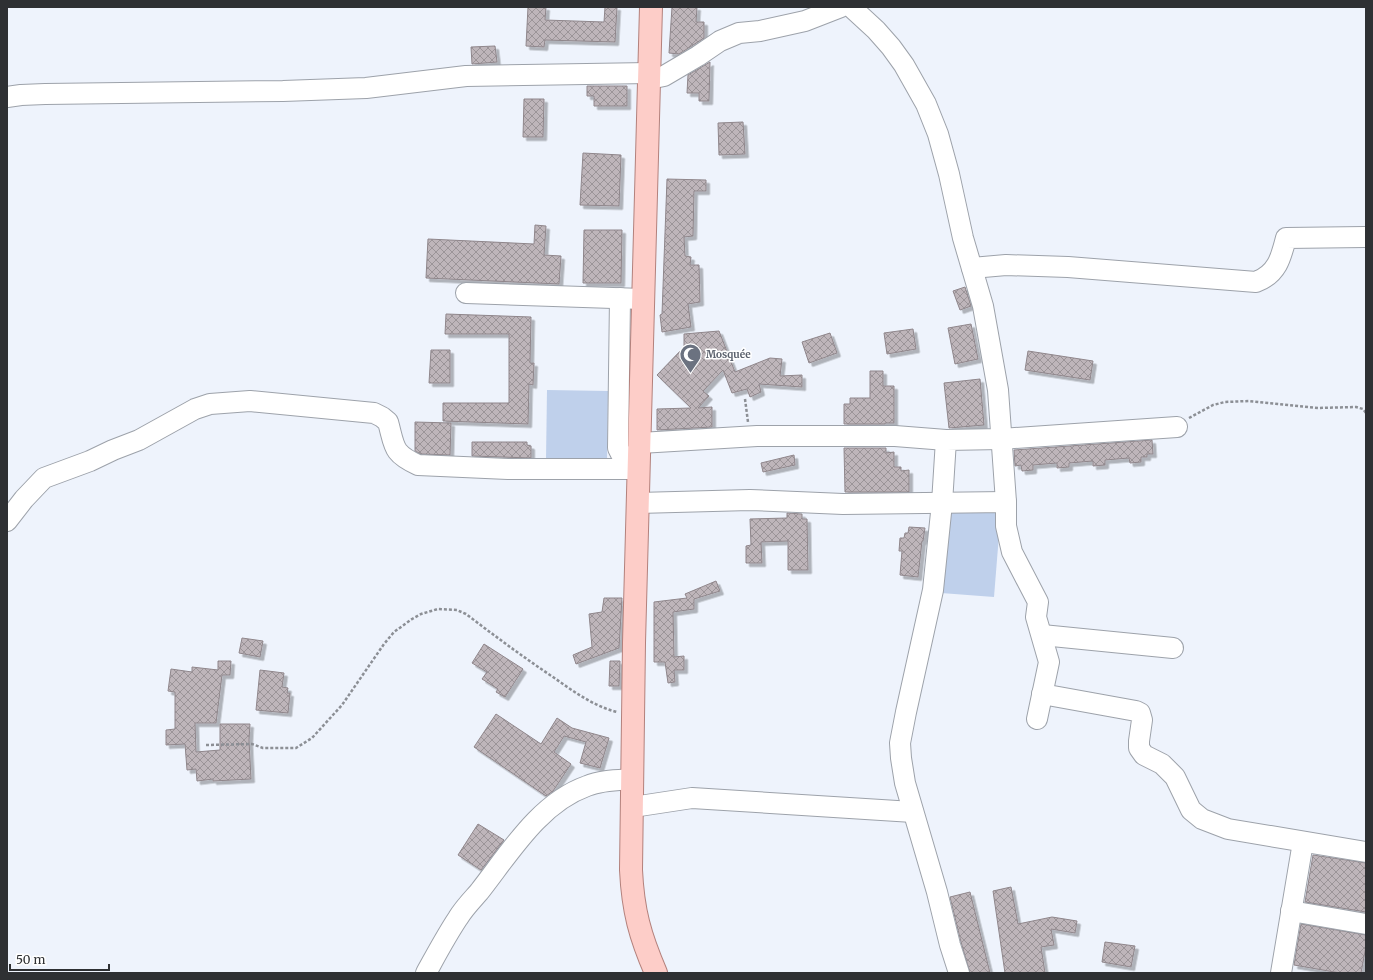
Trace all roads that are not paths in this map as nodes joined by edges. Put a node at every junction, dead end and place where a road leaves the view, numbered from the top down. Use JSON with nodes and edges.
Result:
{"nodes":[{"id":1,"x":651,"y":7,"type":"edge"},
{"id":2,"x":841,"y":7,"type":"edge"},
{"id":3,"x":851,"y":7,"type":"edge"},
{"id":4,"x":649,"y":76,"type":"junction"},
{"id":5,"x":7,"y":97,"type":"edge"},
{"id":6,"x":1365,"y":237,"type":"edge"},
{"id":7,"x":972,"y":268,"type":"junction"},
{"id":8,"x":466,"y":293,"type":"dead end"},
{"id":9,"x":620,"y":298,"type":"junction"},
{"id":10,"x":643,"y":299,"type":"junction"},
{"id":11,"x":1177,"y":427,"type":"road end"},
{"id":12,"x":1000,"y":439,"type":"junction"},
{"id":13,"x":946,"y":440,"type":"junction"},
{"id":14,"x":639,"y":456,"type":"junction"},
{"id":15,"x":942,"y":502,"type":"junction"},
{"id":16,"x":1006,"y":502,"type":"junction"},
{"id":17,"x":638,"y":503,"type":"junction"},
{"id":18,"x":7,"y":521,"type":"edge"},
{"id":19,"x":1042,"y":635,"type":"junction"},
{"id":20,"x":1173,"y":648,"type":"dead end"},
{"id":21,"x":1042,"y":694,"type":"junction"},
{"id":22,"x":1037,"y":719,"type":"dead end"},
{"id":23,"x":632,"y":779,"type":"junction"},
{"id":24,"x":633,"y":807,"type":"junction"},
{"id":25,"x":913,"y":812,"type":"junction"},
{"id":26,"x":1303,"y":842,"type":"junction"},
{"id":27,"x":1366,"y":852,"type":"edge"},
{"id":28,"x":1291,"y":910,"type":"junction"},
{"id":29,"x":1366,"y":924,"type":"edge"},
{"id":30,"x":426,"y":973,"type":"edge"},
{"id":31,"x":656,"y":973,"type":"edge"},
{"id":32,"x":959,"y":973,"type":"edge"},
{"id":33,"x":1281,"y":973,"type":"edge"}],
"edges":[{"from":1,"to":4,"type":"main road"},
{"from":2,"to":4,"type":"street"},
{"from":3,"to":7,"type":"street"},
{"from":4,"to":5,"type":"street"},
{"from":4,"to":10,"type":"main road"},
{"from":6,"to":7,"type":"street"},
{"from":7,"to":12,"type":"street"},
{"from":8,"to":9,"type":"street"},
{"from":9,"to":10,"type":"street"},
{"from":9,"to":14,"type":"street"},
{"from":10,"to":14,"type":"main road"},
{"from":11,"to":12,"type":"street"},
{"from":12,"to":13,"type":"street"},
{"from":12,"to":16,"type":"street"},
{"from":13,"to":14,"type":"street"},
{"from":13,"to":15,"type":"street"},
{"from":14,"to":17,"type":"main road"},
{"from":14,"to":18,"type":"street"},
{"from":15,"to":16,"type":"street"},
{"from":15,"to":17,"type":"street"},
{"from":15,"to":25,"type":"street"},
{"from":16,"to":19,"type":"street"},
{"from":17,"to":23,"type":"main road"},
{"from":19,"to":20,"type":"street"},
{"from":19,"to":21,"type":"street"},
{"from":21,"to":22,"type":"street"},
{"from":21,"to":26,"type":"street"},
{"from":23,"to":24,"type":"main road"},
{"from":23,"to":30,"type":"street"},
{"from":24,"to":25,"type":"street"},
{"from":24,"to":31,"type":"main road"},
{"from":25,"to":32,"type":"street"},
{"from":26,"to":27,"type":"street"},
{"from":26,"to":28,"type":"street"},
{"from":28,"to":29,"type":"street"},
{"from":28,"to":33,"type":"street"}]}
